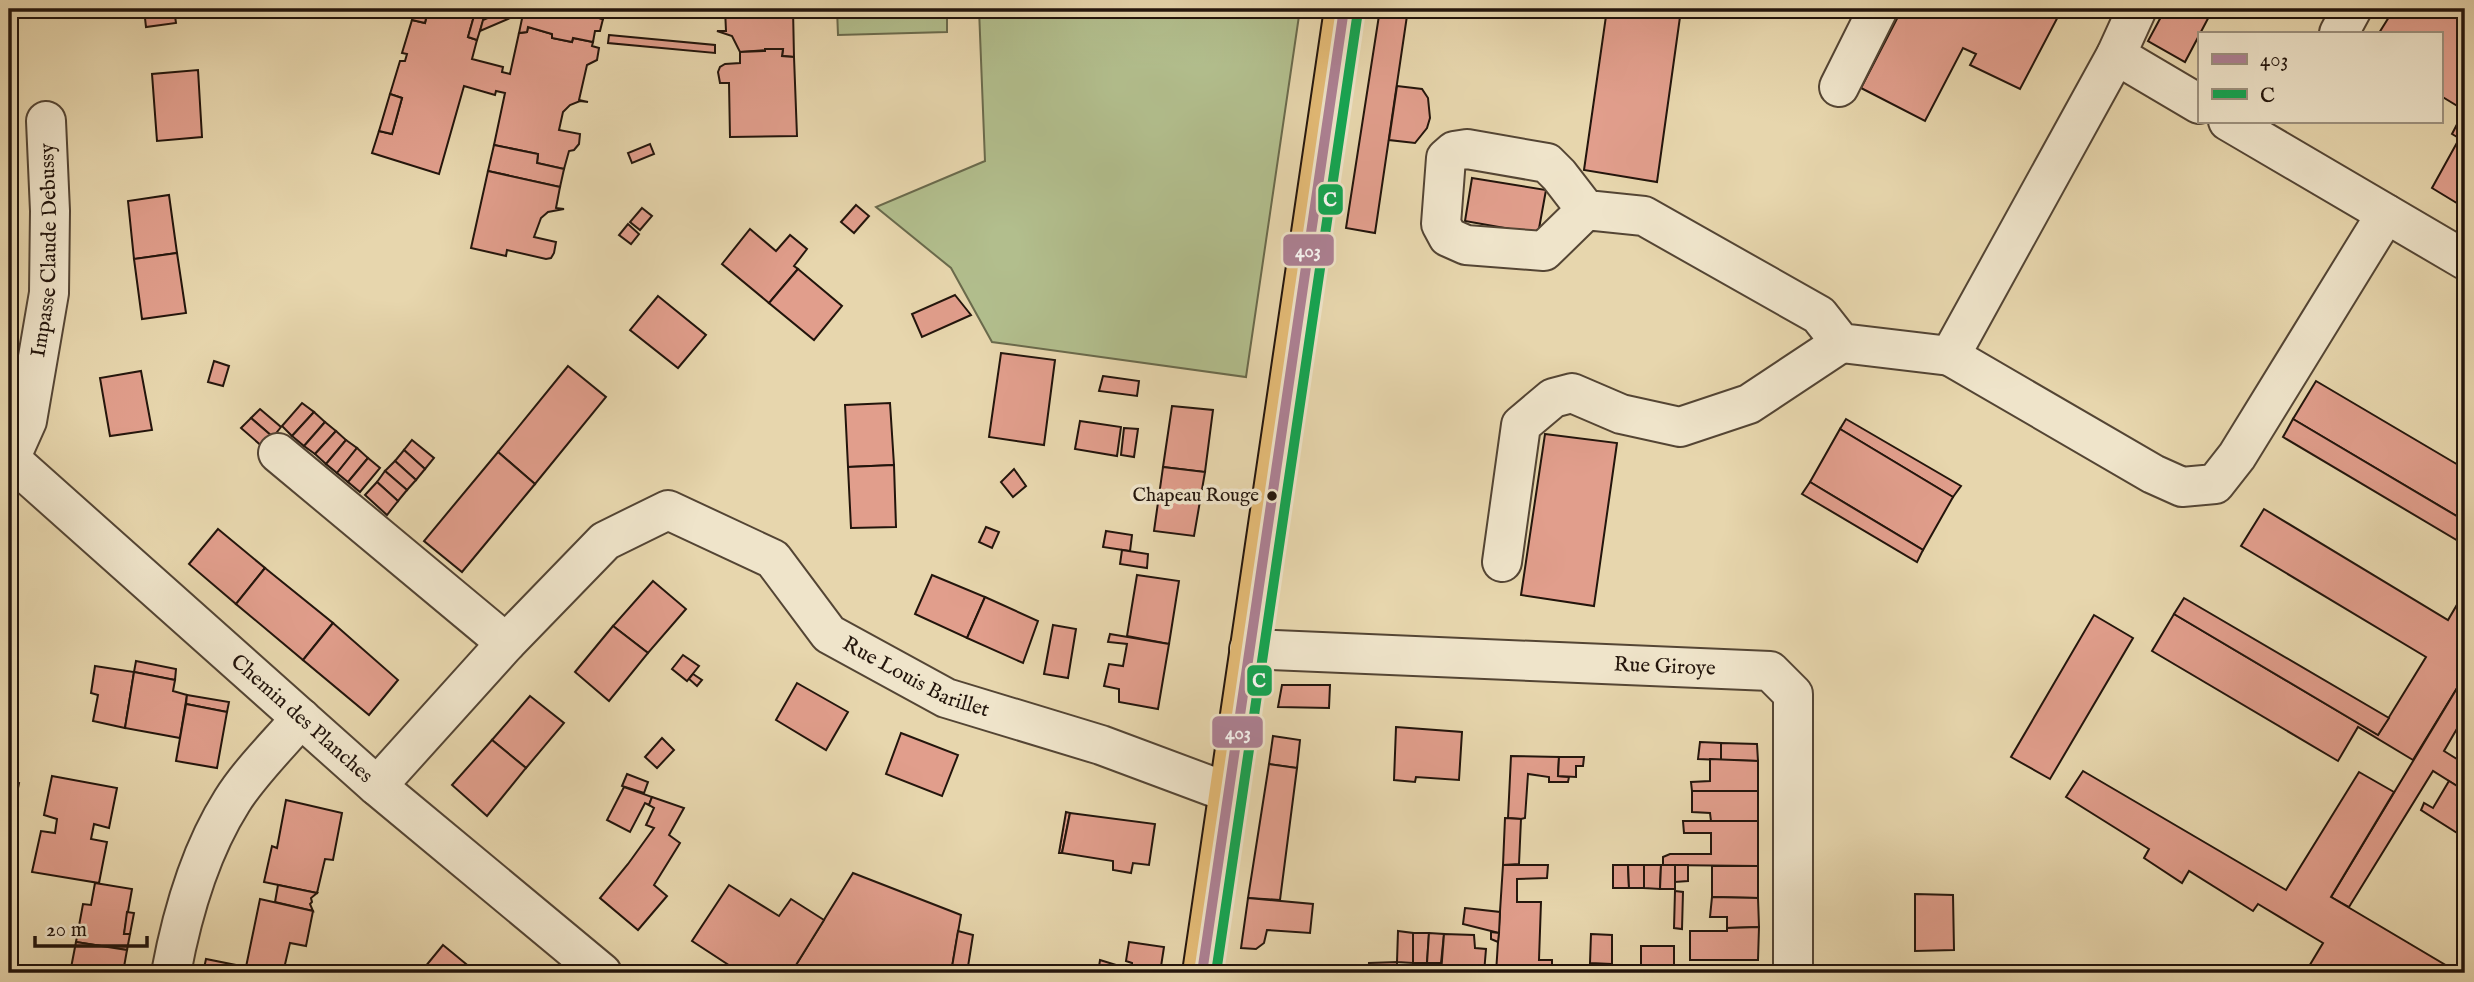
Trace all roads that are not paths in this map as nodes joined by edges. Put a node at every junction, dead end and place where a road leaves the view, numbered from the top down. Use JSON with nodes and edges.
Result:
{"nodes":[{"id":1,"x":1344,"y":9,"type":"edge"},
{"id":2,"x":1878,"y":9,"type":"edge"},
{"id":3,"x":2137,"y":9,"type":"edge"},
{"id":4,"x":2352,"y":9,"type":"edge"},
{"id":5,"x":2340,"y":32,"type":"edge"},
{"id":6,"x":2116,"y":55,"type":"junction"},
{"id":7,"x":1839,"y":87,"type":"dead end"},
{"id":8,"x":2198,"y":103,"type":"edge"},
{"id":9,"x":46,"y":121,"type":"dead end"},
{"id":10,"x":2232,"y":122,"type":"edge"},
{"id":11,"x":2282,"y":134,"type":"edge"},
{"id":12,"x":1586,"y":210,"type":"dead end"},
{"id":13,"x":2386,"y":214,"type":"junction"},
{"id":14,"x":2465,"y":260,"type":"edge"},
{"id":15,"x":1841,"y":343,"type":"junction"},
{"id":16,"x":1950,"y":356,"type":"junction"},
{"id":17,"x":278,"y":453,"type":"dead end"},
{"id":18,"x":9,"y":458,"type":"edge"},
{"id":19,"x":1502,"y":562,"type":"dead end"},
{"id":20,"x":506,"y":643,"type":"junction"},
{"id":21,"x":1249,"y":649,"type":"junction"},
{"id":22,"x":301,"y":718,"type":"junction"},
{"id":23,"x":377,"y":786,"type":"junction"},
{"id":24,"x":1227,"y":792,"type":"junction"},
{"id":25,"x":171,"y":973,"type":"edge"},
{"id":26,"x":602,"y":973,"type":"edge"},
{"id":27,"x":1202,"y":973,"type":"edge"},
{"id":28,"x":1793,"y":973,"type":"edge"}],
"edges":[{"from":1,"to":21,"type":"main road"},
{"from":2,"to":7,"type":"street"},
{"from":3,"to":6,"type":"street"},
{"from":4,"to":5,"type":"street"},
{"from":6,"to":8,"type":"street"},
{"from":6,"to":16,"type":"street"},
{"from":9,"to":18,"type":"street","name":"Impasse Claude Debussy"},
{"from":10,"to":11,"type":"street"},
{"from":11,"to":13,"type":"street"},
{"from":12,"to":15,"type":"street"},
{"from":13,"to":14,"type":"street"},
{"from":13,"to":16,"type":"street"},
{"from":15,"to":16,"type":"street"},
{"from":15,"to":19,"type":"street"},
{"from":17,"to":20,"type":"street"},
{"from":18,"to":22,"type":"street","name":"Chemin des Planches"},
{"from":20,"to":23,"type":"street","name":"Rue Louis Barillet"},
{"from":20,"to":24,"type":"street","name":"Rue Louis Barillet"},
{"from":21,"to":24,"type":"main road"},
{"from":21,"to":28,"type":"street","name":"Rue Giroye"},
{"from":22,"to":23,"type":"street","name":"Chemin des Planches"},
{"from":22,"to":25,"type":"street"},
{"from":23,"to":26,"type":"street","name":"Chemin des Planches"},
{"from":24,"to":27,"type":"main road"}]}
